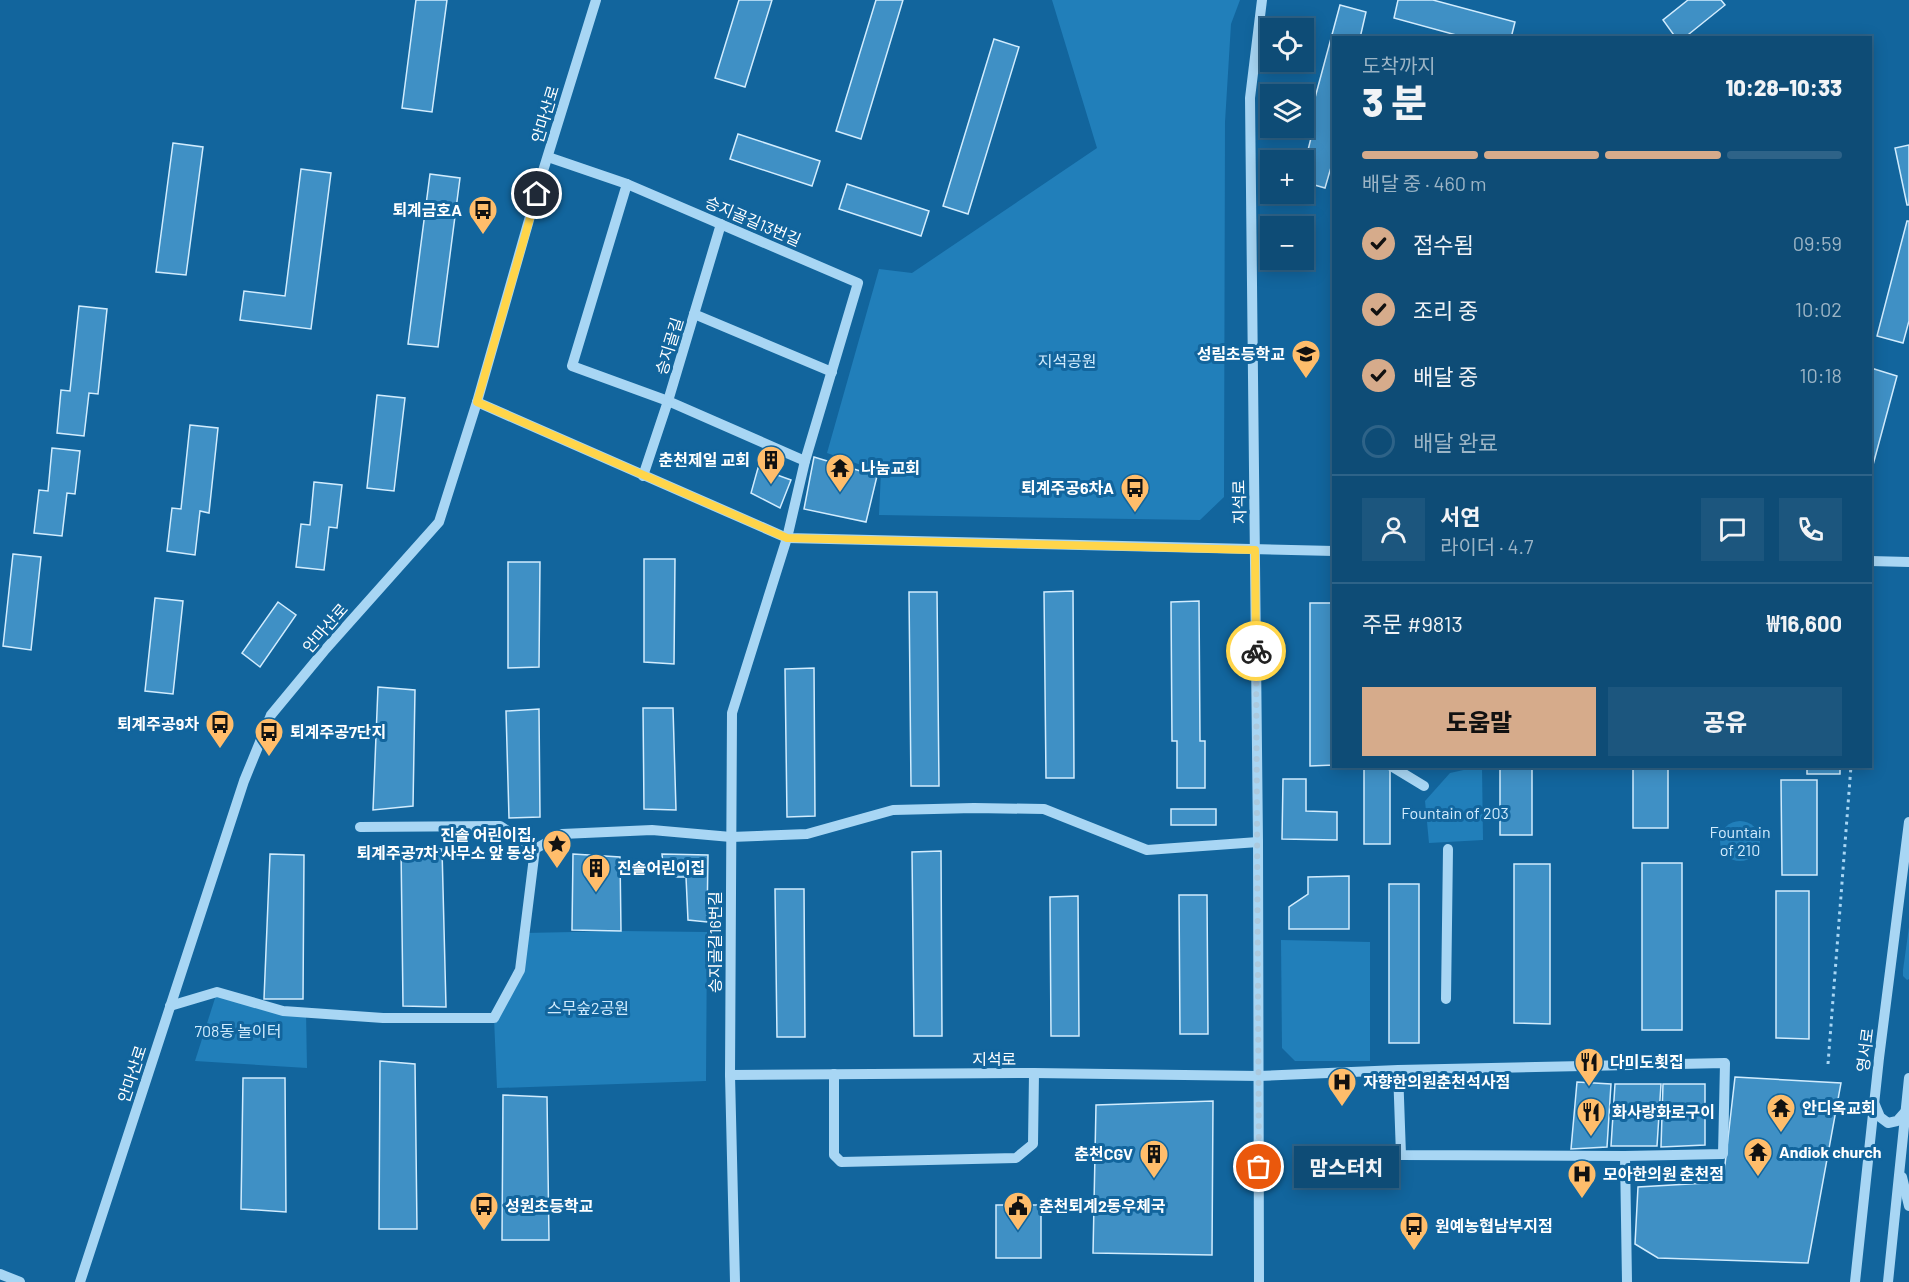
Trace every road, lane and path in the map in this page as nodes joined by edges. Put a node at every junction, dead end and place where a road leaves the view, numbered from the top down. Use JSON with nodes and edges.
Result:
{"nodes":[{"id":1,"x":596,"y":0,"type":"edge"},
{"id":2,"x":1262,"y":0,"type":"edge"},
{"id":3,"x":548,"y":157,"type":"junction"},
{"id":4,"x":627,"y":184,"type":"junction"},
{"id":5,"x":721,"y":224,"type":"junction"},
{"id":6,"x":694,"y":314,"type":"junction"},
{"id":7,"x":832,"y":372,"type":"junction"},
{"id":8,"x":668,"y":401,"type":"junction"},
{"id":9,"x":477,"y":402,"type":"junction"},
{"id":10,"x":805,"y":461,"type":"junction"},
{"id":11,"x":644,"y":476,"type":"junction"},
{"id":12,"x":787,"y":538,"type":"junction"},
{"id":13,"x":1255,"y":550,"type":"junction"},
{"id":14,"x":1332,"y":551,"type":"edge"},
{"id":15,"x":1872,"y":561,"type":"edge"},
{"id":16,"x":1909,"y":562,"type":"edge"},
{"id":17,"x":1395,"y":768,"type":"edge"},
{"id":18,"x":1851,"y":768,"type":"edge"},
{"id":19,"x":1425,"y":786,"type":"dead end"},
{"id":20,"x":1909,"y":822,"type":"edge"},
{"id":21,"x":360,"y":827,"type":"dead end"},
{"id":22,"x":731,"y":837,"type":"junction"},
{"id":23,"x":1258,"y":842,"type":"junction"},
{"id":24,"x":535,"y":849,"type":"junction"},
{"id":25,"x":1448,"y":849,"type":"dead end"},
{"id":26,"x":1446,"y":999,"type":"dead end"},
{"id":27,"x":170,"y":1006,"type":"junction"},
{"id":28,"x":1828,"y":1064,"type":"dead end"},
{"id":29,"x":1398,"y":1070,"type":"junction"},
{"id":30,"x":1034,"y":1073,"type":"junction"},
{"id":31,"x":834,"y":1074,"type":"junction"},
{"id":32,"x":730,"y":1075,"type":"junction"},
{"id":33,"x":1259,"y":1076,"type":"junction"},
{"id":34,"x":1909,"y":1078,"type":"edge"},
{"id":35,"x":1875,"y":1104,"type":"junction"},
{"id":36,"x":1905,"y":1111,"type":"junction"},
{"id":37,"x":1625,"y":1156,"type":"junction"},
{"id":38,"x":1900,"y":1166,"type":"junction"},
{"id":39,"x":1909,"y":1206,"type":"edge"},
{"id":40,"x":0,"y":1274,"type":"edge"},
{"id":41,"x":20,"y":1282,"type":"edge"},
{"id":42,"x":80,"y":1282,"type":"edge"},
{"id":43,"x":735,"y":1282,"type":"edge"},
{"id":44,"x":1258,"y":1282,"type":"edge"},
{"id":45,"x":1627,"y":1282,"type":"edge"},
{"id":46,"x":1855,"y":1282,"type":"edge"},
{"id":47,"x":1888,"y":1282,"type":"edge"}],
"edges":[{"from":1,"to":3,"type":"street","name":"안마산로"},
{"from":2,"to":13,"type":"street","name":"지석로"},
{"from":3,"to":4,"type":"street","name":"승지골길13번길"},
{"from":3,"to":9,"type":"street","name":"안마산로"},
{"from":4,"to":5,"type":"street","name":"승지골길13번길"},
{"from":4,"to":8,"type":"street"},
{"from":5,"to":6,"type":"street","name":"승지골길"},
{"from":5,"to":7,"type":"street","name":"승지골길13번길"},
{"from":6,"to":7,"type":"street"},
{"from":6,"to":8,"type":"street","name":"승지골길"},
{"from":7,"to":10,"type":"street","name":"승지골길13번길"},
{"from":8,"to":10,"type":"street"},
{"from":8,"to":11,"type":"street","name":"승지골길"},
{"from":9,"to":11,"type":"street"},
{"from":9,"to":27,"type":"street","name":"안마산로"},
{"from":10,"to":12,"type":"street","name":"승지골길13번길"},
{"from":11,"to":12,"type":"street"},
{"from":12,"to":13,"type":"street"},
{"from":12,"to":22,"type":"street","name":"승지골길16번길"},
{"from":13,"to":14,"type":"street"},
{"from":13,"to":23,"type":"street","name":"지석로"},
{"from":15,"to":16,"type":"street"},
{"from":17,"to":19,"type":"street"},
{"from":18,"to":28,"type":"path"},
{"from":20,"to":35,"type":"street","name":"영서로"},
{"from":21,"to":24,"type":"street"},
{"from":22,"to":23,"type":"street"},
{"from":22,"to":24,"type":"street"},
{"from":22,"to":32,"type":"street","name":"승지골길16번길"},
{"from":23,"to":33,"type":"street","name":"지석로"},
{"from":24,"to":27,"type":"street"},
{"from":25,"to":26,"type":"street"},
{"from":27,"to":42,"type":"street","name":"안마산로"},
{"from":29,"to":33,"type":"street"},
{"from":29,"to":37,"type":"street"},
{"from":29,"to":37,"type":"street"},
{"from":30,"to":31,"type":"street","name":"지석로"},
{"from":30,"to":31,"type":"street"},
{"from":30,"to":33,"type":"street","name":"지석로"},
{"from":31,"to":32,"type":"street","name":"지석로"},
{"from":32,"to":43,"type":"street","name":"승지골길16번길"},
{"from":33,"to":44,"type":"street","name":"지석로"},
{"from":34,"to":36,"type":"street"},
{"from":35,"to":36,"type":"street"},
{"from":35,"to":46,"type":"street","name":"영서로"},
{"from":36,"to":38,"type":"street"},
{"from":37,"to":45,"type":"street"},
{"from":38,"to":39,"type":"street"},
{"from":38,"to":47,"type":"street"},
{"from":40,"to":41,"type":"street"}]}
